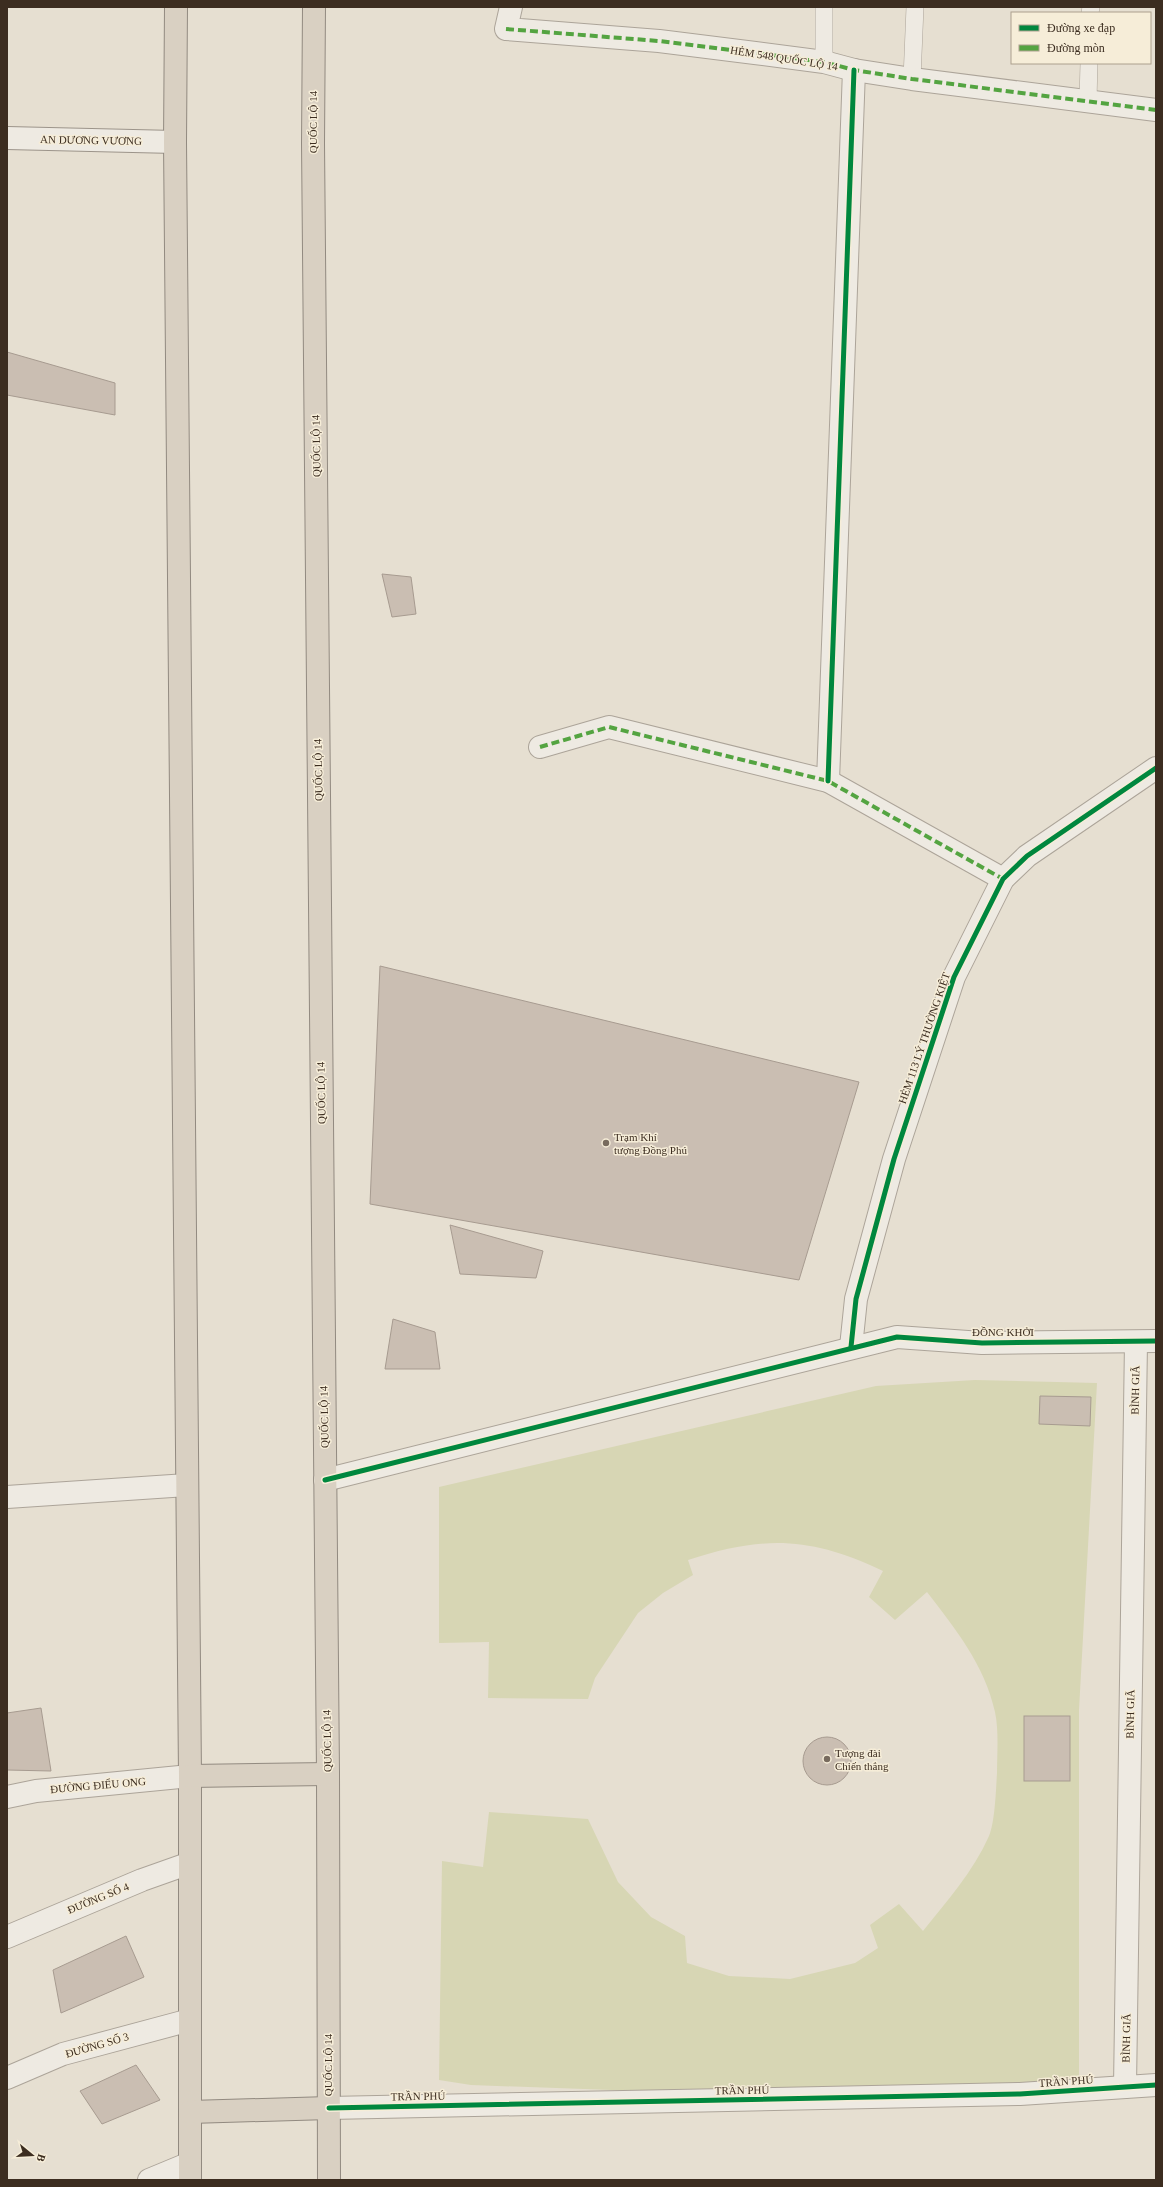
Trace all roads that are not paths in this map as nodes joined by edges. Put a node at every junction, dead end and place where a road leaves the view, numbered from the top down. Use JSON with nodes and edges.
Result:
{"nodes":[{"id":1,"x":176,"y":7,"type":"edge"},
{"id":2,"x":314,"y":7,"type":"edge"},
{"id":3,"x":511,"y":7,"type":"edge"},
{"id":4,"x":824,"y":7,"type":"edge"},
{"id":5,"x":915,"y":7,"type":"edge"},
{"id":6,"x":824,"y":62,"type":"junction"},
{"id":7,"x":1089,"y":64,"type":"edge"},
{"id":8,"x":854,"y":70,"type":"junction"},
{"id":9,"x":912,"y":79,"type":"junction"},
{"id":10,"x":1088,"y":100,"type":"junction"},
{"id":11,"x":1156,"y":110,"type":"edge"},
{"id":12,"x":7,"y":138,"type":"edge"},
{"id":13,"x":175,"y":142,"type":"junction"},
{"id":14,"x":540,"y":747,"type":"dead end"},
{"id":15,"x":1156,"y":768,"type":"edge"},
{"id":16,"x":828,"y":781,"type":"junction"},
{"id":17,"x":1003,"y":879,"type":"junction"},
{"id":18,"x":1146,"y":1341,"type":"edge"},
{"id":19,"x":851,"y":1347,"type":"junction"},
{"id":20,"x":325,"y":1480,"type":"junction"},
{"id":21,"x":187,"y":1485,"type":"junction"},
{"id":22,"x":7,"y":1497,"type":"edge"},
{"id":23,"x":328,"y":1774,"type":"junction"},
{"id":24,"x":190,"y":1776,"type":"junction"},
{"id":25,"x":7,"y":1797,"type":"edge"},
{"id":26,"x":190,"y":1863,"type":"junction"},
{"id":27,"x":7,"y":1937,"type":"edge"},
{"id":28,"x":190,"y":2020,"type":"junction"},
{"id":29,"x":7,"y":2078,"type":"edge"},
{"id":30,"x":1156,"y":2085,"type":"edge"},
{"id":31,"x":1125,"y":2087,"type":"junction"},
{"id":32,"x":328,"y":2108,"type":"junction"},
{"id":33,"x":190,"y":2112,"type":"junction"},
{"id":34,"x":190,"y":2172,"type":"edge"},
{"id":35,"x":149,"y":2180,"type":"edge"},
{"id":36,"x":328,"y":2180,"type":"edge"}],
"edges":[{"from":1,"to":13,"type":"highway"},
{"from":2,"to":20,"type":"highway","name":"QUỐC LỘ 14"},
{"from":3,"to":6,"type":"street","name":"HẺM 548 QUỐC LỘ 14"},
{"from":4,"to":6,"type":"lane"},
{"from":5,"to":9,"type":"lane"},
{"from":6,"to":8,"type":"street","name":"HẺM 548 QUỐC LỘ 14"},
{"from":7,"to":10,"type":"lane"},
{"from":8,"to":9,"type":"street","name":"HẺM 548 QUỐC LỘ 14"},
{"from":8,"to":16,"type":"street"},
{"from":9,"to":10,"type":"street","name":"HẺM 548 QUỐC LỘ 14"},
{"from":10,"to":11,"type":"street","name":"HẺM 548 QUỐC LỘ 14"},
{"from":12,"to":13,"type":"street","name":"AN DƯƠNG VƯƠNG"},
{"from":13,"to":21,"type":"highway"},
{"from":14,"to":16,"type":"street"},
{"from":15,"to":17,"type":"street","name":"HẺM 113 LÝ THƯỜNG KIỆT"},
{"from":16,"to":17,"type":"street"},
{"from":17,"to":19,"type":"street","name":"HẺM 113 LÝ THƯỜNG KIỆT"},
{"from":18,"to":19,"type":"street","name":"ĐỒNG KHỞI"},
{"from":18,"to":31,"type":"street","name":"BÌNH GIÃ"},
{"from":19,"to":20,"type":"street","name":"ĐỒNG KHỞI"},
{"from":20,"to":23,"type":"highway","name":"QUỐC LỘ 14"},
{"from":21,"to":22,"type":"street"},
{"from":21,"to":24,"type":"highway"},
{"from":23,"to":24,"type":"highway"},
{"from":23,"to":32,"type":"highway","name":"QUỐC LỘ 14"},
{"from":24,"to":25,"type":"street","name":"ĐƯỜNG ĐIỂU ONG"},
{"from":24,"to":26,"type":"highway"},
{"from":26,"to":27,"type":"street","name":"ĐƯỜNG SỐ 4"},
{"from":26,"to":28,"type":"highway"},
{"from":28,"to":29,"type":"street","name":"ĐƯỜNG SỐ 3"},
{"from":28,"to":33,"type":"highway"},
{"from":30,"to":31,"type":"street","name":"TRẦN PHÚ"},
{"from":31,"to":32,"type":"street","name":"TRẦN PHÚ"},
{"from":32,"to":33,"type":"highway"},
{"from":32,"to":36,"type":"highway","name":"QUỐC LỘ 14"},
{"from":33,"to":34,"type":"highway"},
{"from":34,"to":35,"type":"street"}]}
